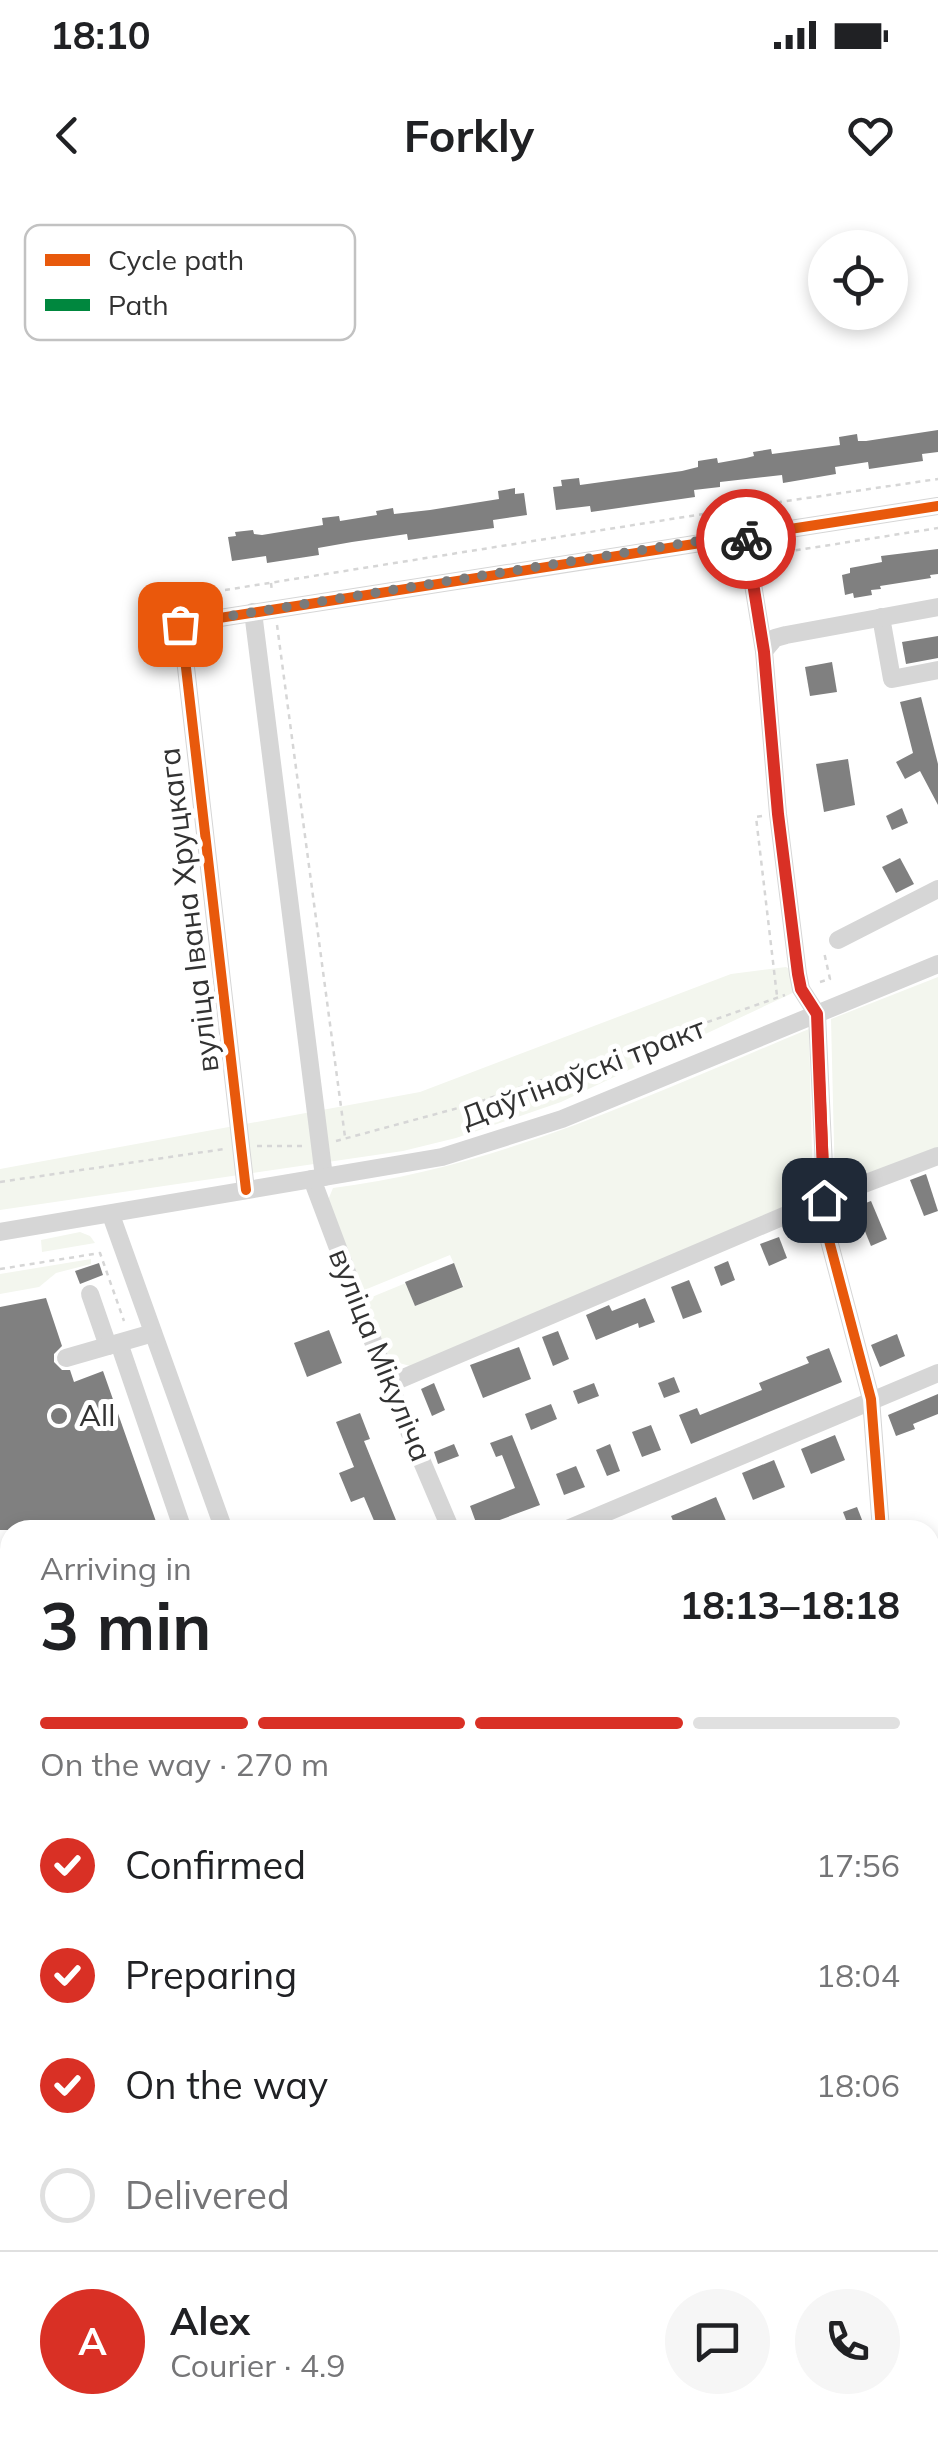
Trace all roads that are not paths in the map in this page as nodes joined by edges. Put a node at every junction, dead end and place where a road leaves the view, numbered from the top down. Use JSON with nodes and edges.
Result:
{"nodes":[{"id":1,"x":938,"y":506,"type":"edge"},
{"id":2,"x":745,"y":536,"type":"junction"},
{"id":3,"x":938,"y":607,"type":"edge"},
{"id":4,"x":253,"y":612,"type":"junction"},
{"id":5,"x":882,"y":617,"type":"junction"},
{"id":6,"x":764,"y":652,"type":"junction"},
{"id":7,"x":938,"y":670,"type":"edge"},
{"id":8,"x":938,"y":889,"type":"edge"},
{"id":9,"x":838,"y":940,"type":"road end"},
{"id":10,"x":938,"y":964,"type":"edge"},
{"id":11,"x":817,"y":1014,"type":"junction"},
{"id":12,"x":938,"y":1156,"type":"edge"},
{"id":13,"x":318,"y":1178,"type":"junction"},
{"id":14,"x":246,"y":1190,"type":"junction"},
{"id":15,"x":824,"y":1200,"type":"junction"},
{"id":16,"x":111,"y":1214,"type":"junction"},
{"id":17,"x":0,"y":1232,"type":"edge"},
{"id":18,"x":90,"y":1294,"type":"dead end"},
{"id":19,"x":153,"y":1333,"type":"junction"},
{"id":20,"x":114,"y":1344,"type":"junction"},
{"id":21,"x":66,"y":1358,"type":"dead end"},
{"id":22,"x":938,"y":1374,"type":"edge"},
{"id":23,"x":390,"y":1384,"type":"junction"},
{"id":24,"x":872,"y":1399,"type":"junction"},
{"id":25,"x":179,"y":1520,"type":"edge"},
{"id":26,"x":220,"y":1520,"type":"edge"},
{"id":27,"x":447,"y":1520,"type":"edge"},
{"id":28,"x":588,"y":1520,"type":"edge"},
{"id":29,"x":880,"y":1520,"type":"edge"}],
"edges":[{"from":1,"to":2,"type":"street"},
{"from":2,"to":4,"type":"street"},
{"from":2,"to":6,"type":"street"},
{"from":3,"to":5,"type":"street"},
{"from":4,"to":13,"type":"street","name":"вуліца Мікуліча"},
{"from":4,"to":14,"type":"street","name":"вуліца Івана Хруцкага"},
{"from":5,"to":6,"type":"street"},
{"from":5,"to":7,"type":"street"},
{"from":6,"to":11,"type":"street"},
{"from":8,"to":9,"type":"street"},
{"from":10,"to":11,"type":"street","name":"Даўгінаўскі тракт"},
{"from":11,"to":13,"type":"street","name":"Даўгінаўскі тракт"},
{"from":11,"to":15,"type":"street"},
{"from":12,"to":15,"type":"street"},
{"from":13,"to":14,"type":"street","name":"Даўгінаўскі тракт"},
{"from":13,"to":23,"type":"street","name":"вуліца Мікуліча"},
{"from":14,"to":16,"type":"street","name":"Даўгінаўскі тракт"},
{"from":15,"to":23,"type":"street"},
{"from":15,"to":24,"type":"street"},
{"from":16,"to":17,"type":"street","name":"Даўгінаўскі тракт"},
{"from":16,"to":19,"type":"street"},
{"from":18,"to":20,"type":"street"},
{"from":19,"to":20,"type":"street"},
{"from":19,"to":26,"type":"street"},
{"from":20,"to":21,"type":"street"},
{"from":20,"to":25,"type":"street"},
{"from":22,"to":24,"type":"street"},
{"from":23,"to":27,"type":"street","name":"вуліца Мікуліча"},
{"from":24,"to":28,"type":"street"},
{"from":24,"to":29,"type":"street"}]}
